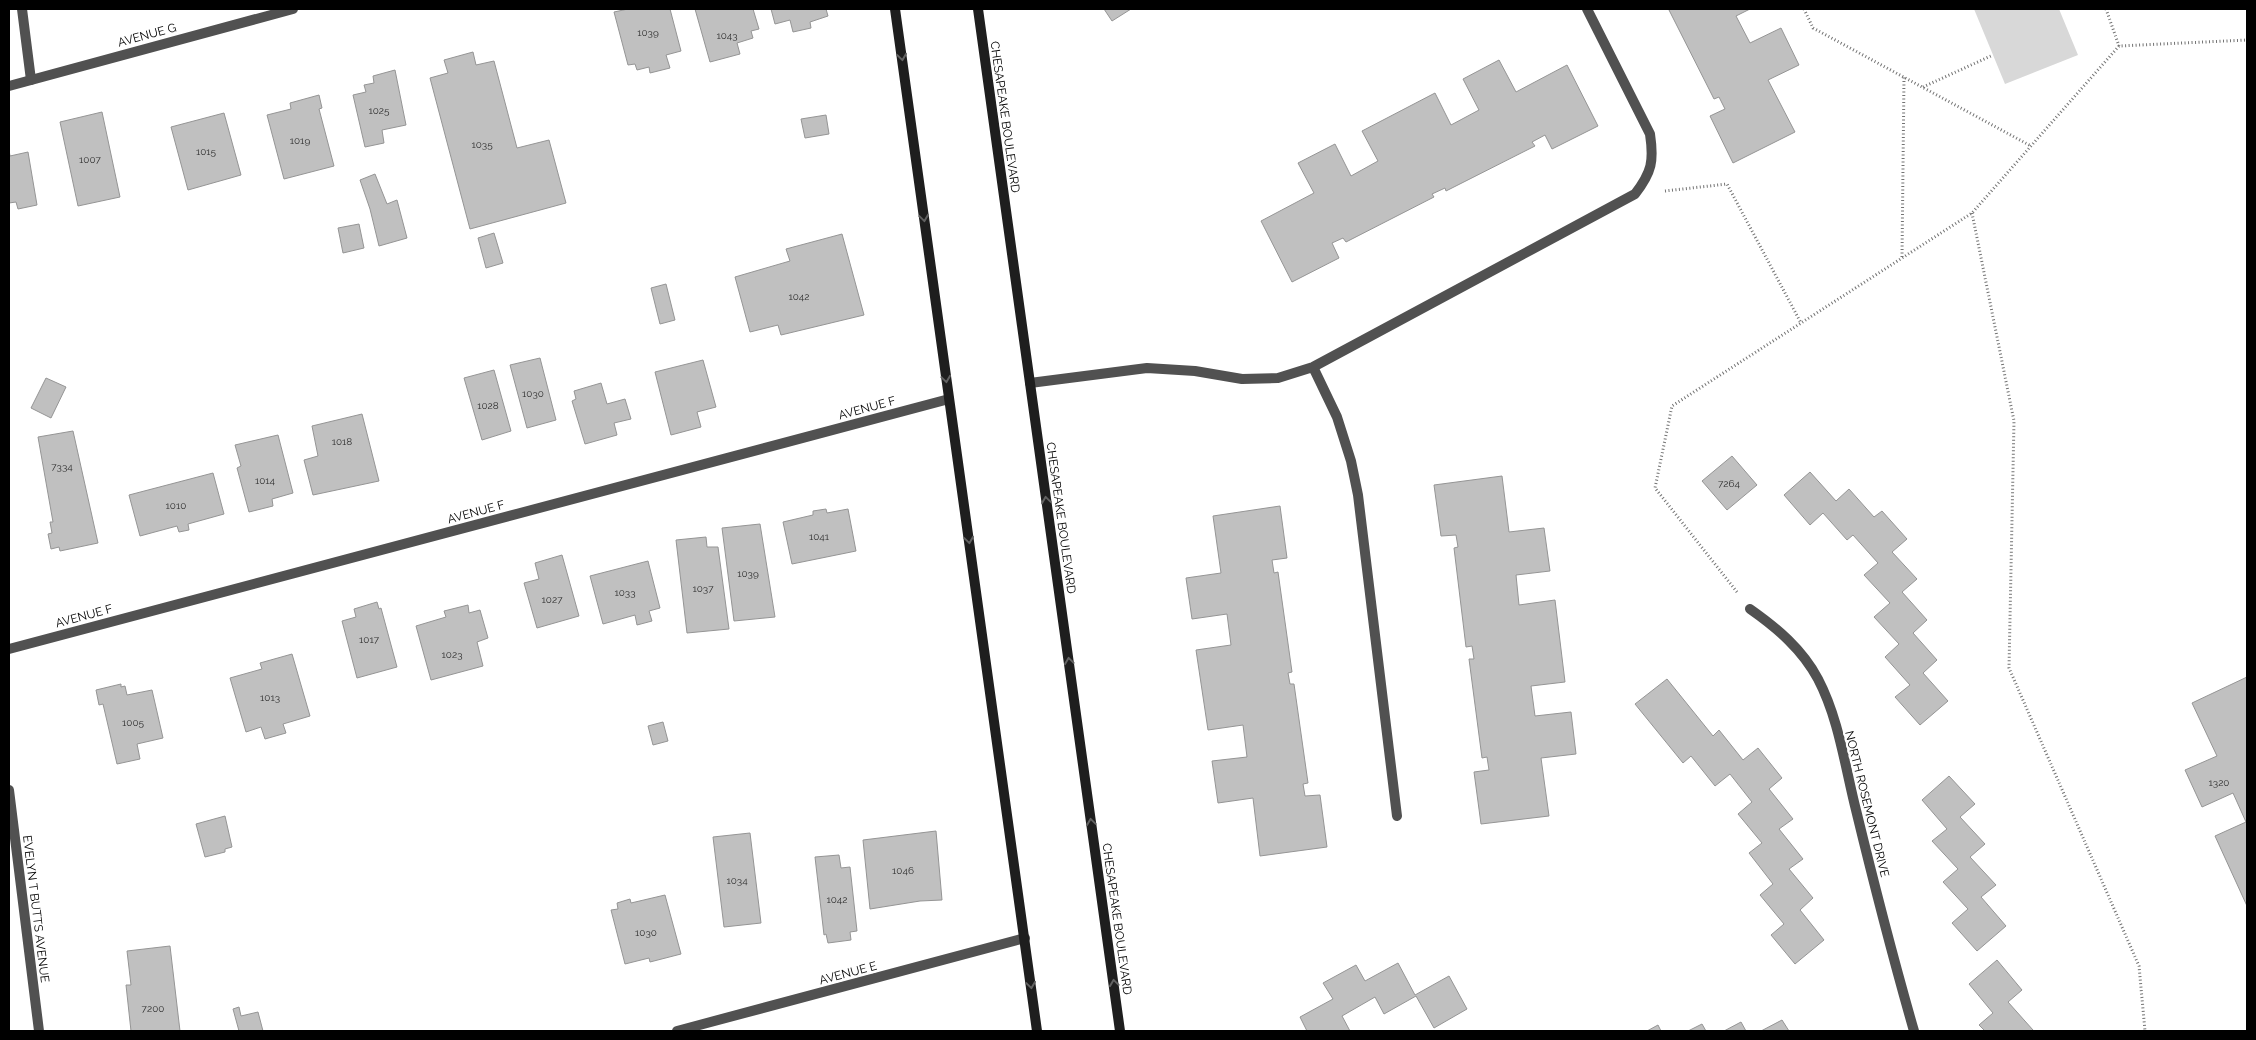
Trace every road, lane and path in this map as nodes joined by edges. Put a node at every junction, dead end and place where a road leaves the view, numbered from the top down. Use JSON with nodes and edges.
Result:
{"nodes":[{"id":1,"x":22,"y":9,"type":"edge"},
{"id":2,"x":293,"y":9,"type":"edge"},
{"id":3,"x":895,"y":9,"type":"edge"},
{"id":4,"x":978,"y":9,"type":"edge"},
{"id":5,"x":1587,"y":9,"type":"edge"},
{"id":6,"x":1804,"y":9,"type":"edge"},
{"id":7,"x":2106,"y":9,"type":"edge"},
{"id":8,"x":2247,"y":40,"type":"edge"},
{"id":9,"x":2119,"y":46,"type":"junction"},
{"id":10,"x":1993,"y":54,"type":"dead end"},
{"id":11,"x":1904,"y":77,"type":"junction"},
{"id":12,"x":31,"y":80,"type":"junction"},
{"id":13,"x":9,"y":86,"type":"edge"},
{"id":14,"x":1922,"y":87,"type":"junction"},
{"id":15,"x":2031,"y":146,"type":"junction"},
{"id":16,"x":1635,"y":194,"type":"junction"},
{"id":17,"x":1972,"y":213,"type":"junction"},
{"id":18,"x":1902,"y":258,"type":"junction"},
{"id":19,"x":1801,"y":322,"type":"junction"},
{"id":20,"x":1313,"y":368,"type":"junction"},
{"id":21,"x":1030,"y":383,"type":"junction"},
{"id":22,"x":949,"y":399,"type":"junction"},
{"id":23,"x":1750,"y":609,"type":"joint"},
{"id":24,"x":9,"y":649,"type":"edge"},
{"id":25,"x":9,"y":790,"type":"edge"},
{"id":26,"x":1396,"y":816,"type":"dead end"},
{"id":27,"x":1025,"y":938,"type":"junction"},
{"id":28,"x":39,"y":1031,"type":"edge"},
{"id":29,"x":678,"y":1031,"type":"edge"},
{"id":30,"x":1037,"y":1031,"type":"edge"},
{"id":31,"x":1120,"y":1031,"type":"edge"},
{"id":32,"x":1914,"y":1031,"type":"edge"},
{"id":33,"x":2145,"y":1031,"type":"edge"}],
"edges":[{"from":1,"to":12,"type":"street"},
{"from":2,"to":12,"type":"street","name":"AVENUE G"},
{"from":3,"to":22,"type":"main road","one_way":true},
{"from":4,"to":21,"type":"main road","name":"CHESAPEAKE BOULEVARD"},
{"from":5,"to":16,"type":"street"},
{"from":6,"to":11,"type":"path"},
{"from":7,"to":9,"type":"path"},
{"from":8,"to":9,"type":"path"},
{"from":9,"to":15,"type":"path"},
{"from":10,"to":14,"type":"path"},
{"from":11,"to":14,"type":"path"},
{"from":11,"to":18,"type":"path"},
{"from":12,"to":13,"type":"street","name":"AVENUE G"},
{"from":14,"to":15,"type":"path"},
{"from":15,"to":17,"type":"path"},
{"from":16,"to":19,"type":"path"},
{"from":16,"to":20,"type":"street"},
{"from":17,"to":18,"type":"path"},
{"from":17,"to":33,"type":"path"},
{"from":18,"to":19,"type":"path"},
{"from":19,"to":23,"type":"path"},
{"from":20,"to":21,"type":"street"},
{"from":20,"to":26,"type":"street"},
{"from":31,"to":21,"type":"main road","name":"CHESAPEAKE BOULEVARD","one_way":true},
{"from":22,"to":24,"type":"street","name":"AVENUE F"},
{"from":22,"to":27,"type":"main road","one_way":true},
{"from":23,"to":32,"type":"street","name":"NORTH ROSEMONT DRIVE"},
{"from":25,"to":28,"type":"street","name":"EVELYN T BUTTS AVENUE"},
{"from":27,"to":29,"type":"street","name":"AVENUE E"},
{"from":27,"to":30,"type":"main road","one_way":true}]}
